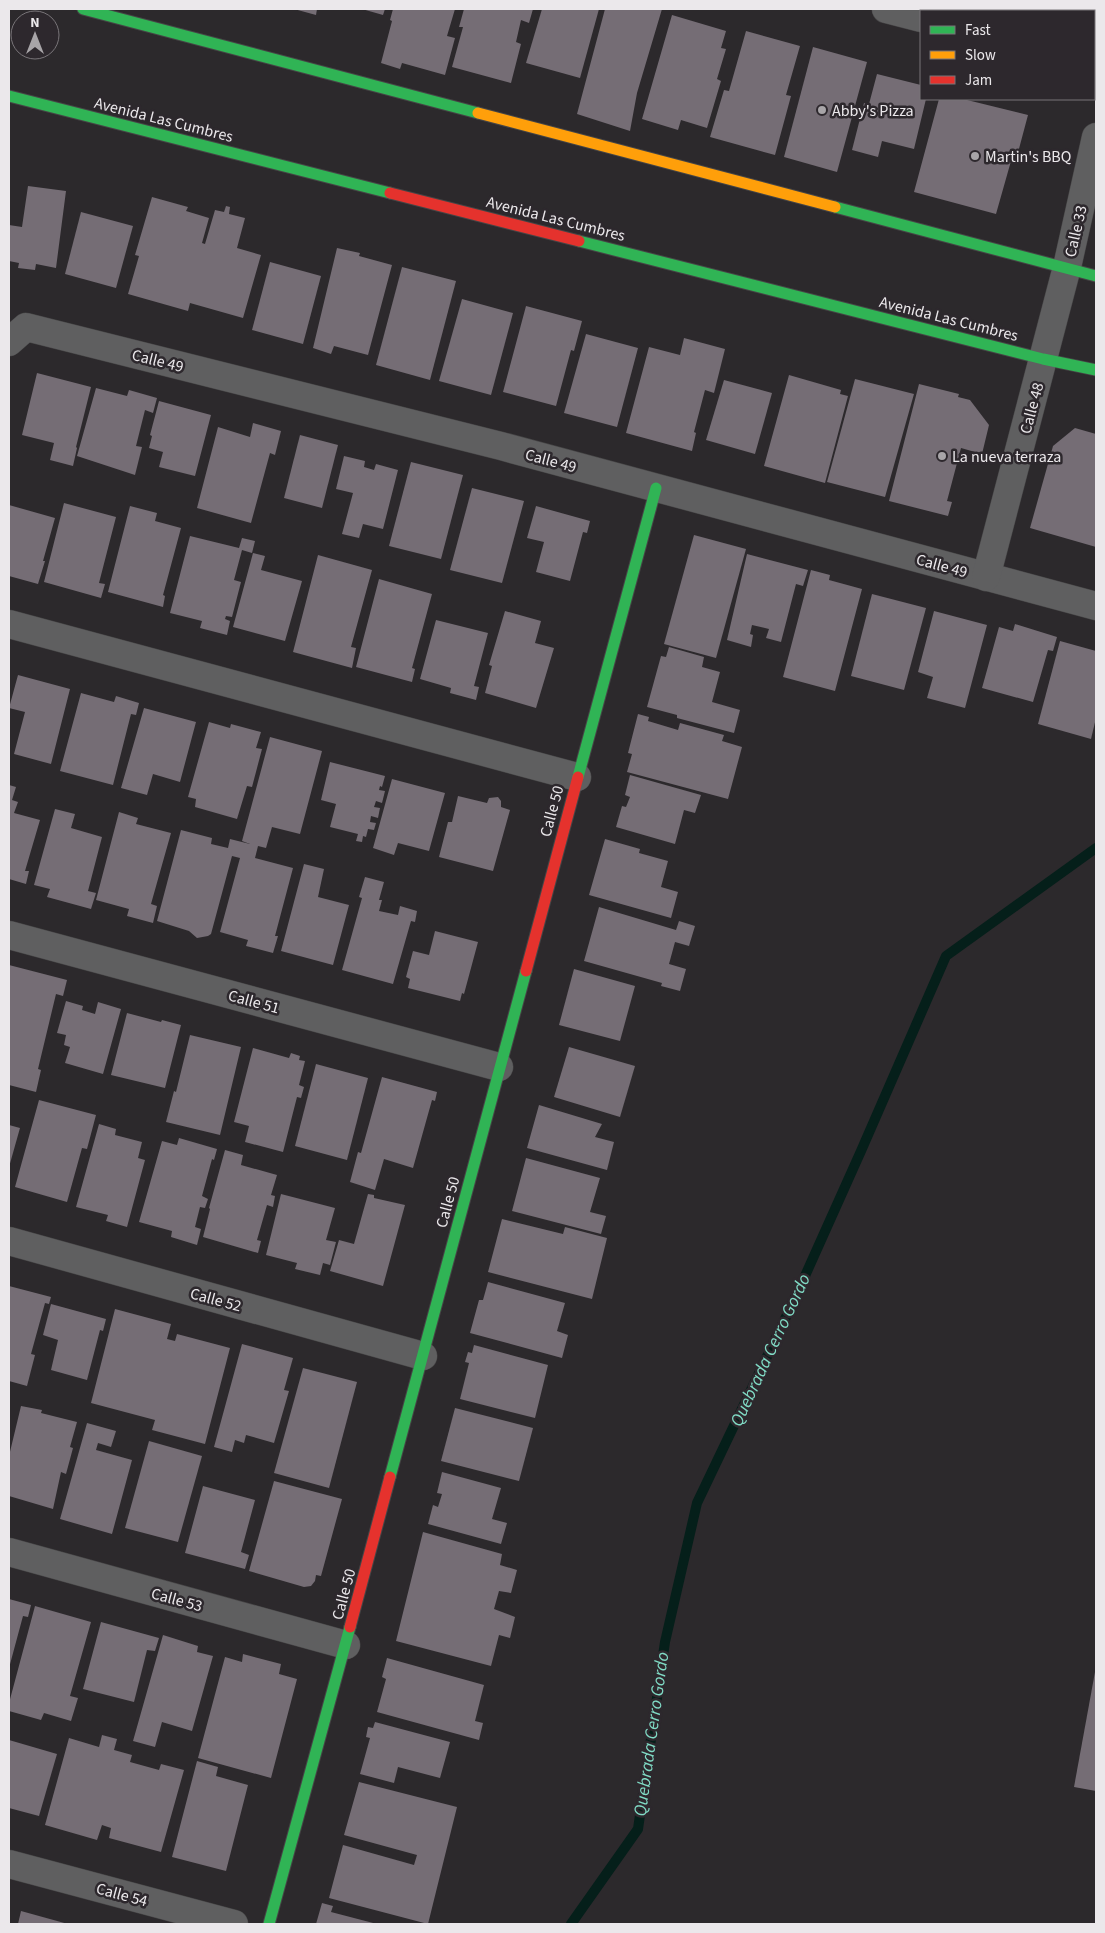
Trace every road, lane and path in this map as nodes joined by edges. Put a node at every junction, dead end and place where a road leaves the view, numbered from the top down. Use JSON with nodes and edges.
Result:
{"nodes":[{"id":1,"x":83,"y":9,"type":"edge"},
{"id":2,"x":886,"y":9,"type":"edge"},
{"id":3,"x":920,"y":18,"type":"edge"},
{"id":4,"x":9,"y":96,"type":"edge"},
{"id":5,"x":1096,"y":137,"type":"edge"},
{"id":6,"x":1067,"y":267,"type":"junction"},
{"id":7,"x":1096,"y":276,"type":"edge"},
{"id":8,"x":9,"y":342,"type":"edge"},
{"id":9,"x":1043,"y":359,"type":"junction"},
{"id":10,"x":1096,"y":370,"type":"edge"},
{"id":11,"x":656,"y":488,"type":"junction"},
{"id":12,"x":986,"y":577,"type":"junction"},
{"id":13,"x":1096,"y":606,"type":"edge"},
{"id":14,"x":9,"y":624,"type":"edge"},
{"id":15,"x":577,"y":777,"type":"junction"},
{"id":16,"x":9,"y":935,"type":"edge"},
{"id":17,"x":499,"y":1067,"type":"junction"},
{"id":18,"x":9,"y":1242,"type":"edge"},
{"id":19,"x":423,"y":1356,"type":"junction"},
{"id":20,"x":9,"y":1552,"type":"edge"},
{"id":21,"x":346,"y":1645,"type":"junction"},
{"id":22,"x":9,"y":1864,"type":"edge"},
{"id":23,"x":234,"y":1924,"type":"edge"},
{"id":24,"x":269,"y":1924,"type":"edge"}],
"edges":[{"from":1,"to":6,"type":"street"},
{"from":2,"to":3,"type":"street"},
{"from":4,"to":9,"type":"street","name":"Avenida Las Cumbres"},
{"from":5,"to":6,"type":"street","name":"Calle 33"},
{"from":6,"to":7,"type":"street"},
{"from":6,"to":9,"type":"street","name":"Calle 48"},
{"from":8,"to":11,"type":"street","name":"Calle 49"},
{"from":9,"to":10,"type":"street","name":"Avenida Las Cumbres"},
{"from":9,"to":12,"type":"street","name":"Calle 48"},
{"from":11,"to":12,"type":"street","name":"Calle 49"},
{"from":11,"to":15,"type":"street","name":"Calle 50"},
{"from":12,"to":13,"type":"street","name":"Calle 49"},
{"from":14,"to":15,"type":"street"},
{"from":15,"to":17,"type":"street","name":"Calle 50"},
{"from":16,"to":17,"type":"street","name":"Calle 51"},
{"from":17,"to":19,"type":"street","name":"Calle 50"},
{"from":18,"to":19,"type":"street","name":"Calle 52"},
{"from":19,"to":21,"type":"street","name":"Calle 50"},
{"from":20,"to":21,"type":"street","name":"Calle 53"},
{"from":21,"to":24,"type":"street","name":"Calle 50"},
{"from":22,"to":23,"type":"street","name":"Calle 54"}]}
